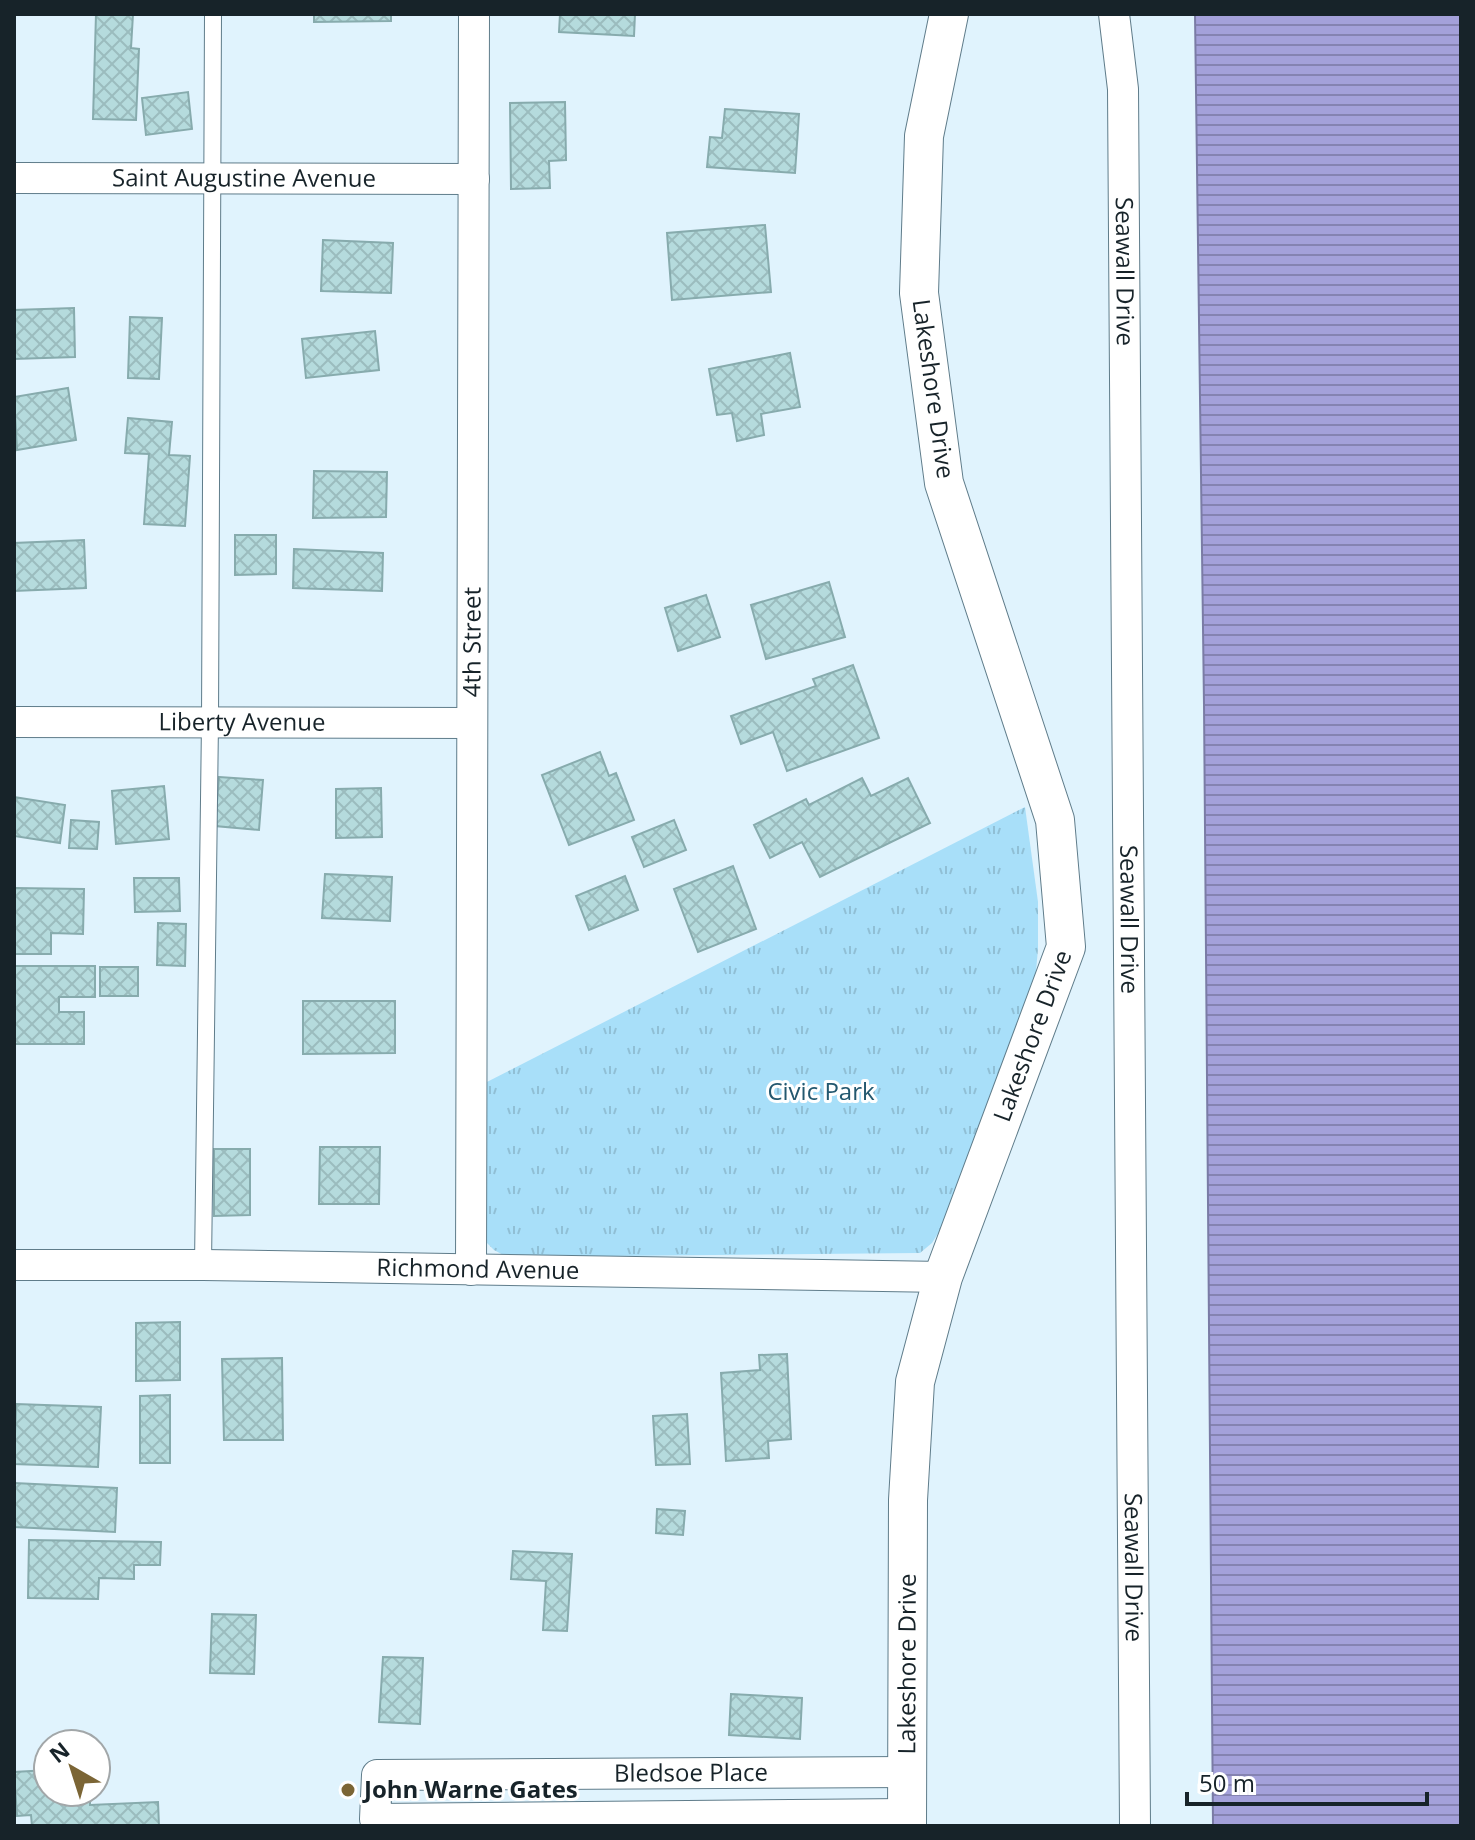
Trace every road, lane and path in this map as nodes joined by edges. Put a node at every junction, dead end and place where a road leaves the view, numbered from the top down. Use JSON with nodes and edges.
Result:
{"nodes":[{"id":1,"x":213,"y":14,"type":"edge"},
{"id":2,"x":474,"y":14,"type":"edge"},
{"id":3,"x":949,"y":14,"type":"edge"},
{"id":4,"x":1114,"y":14,"type":"edge"},
{"id":5,"x":14,"y":178,"type":"edge"},
{"id":6,"x":211,"y":178,"type":"junction"},
{"id":7,"x":474,"y":179,"type":"junction"},
{"id":8,"x":14,"y":722,"type":"edge"},
{"id":9,"x":210,"y":722,"type":"junction"},
{"id":10,"x":472,"y":723,"type":"junction"},
{"id":11,"x":14,"y":1265,"type":"edge"},
{"id":12,"x":203,"y":1265,"type":"junction"},
{"id":13,"x":471,"y":1270,"type":"junction"},
{"id":14,"x":943,"y":1277,"type":"junction"},
{"id":15,"x":908,"y":1772,"type":"junction"},
{"id":16,"x":907,"y":1820,"type":"edge"},
{"id":17,"x":1135,"y":1826,"type":"edge"}],
"edges":[{"from":1,"to":6,"type":"lane"},
{"from":2,"to":7,"type":"street","name":"4th Street"},
{"from":3,"to":14,"type":"street","name":"Lakeshore Drive"},
{"from":4,"to":17,"type":"street","name":"Seawall Drive"},
{"from":5,"to":6,"type":"street","name":"Saint Augustine Avenue"},
{"from":6,"to":7,"type":"street","name":"Saint Augustine Avenue"},
{"from":6,"to":9,"type":"lane"},
{"from":7,"to":10,"type":"street","name":"4th Street"},
{"from":8,"to":9,"type":"street","name":"Liberty Avenue"},
{"from":9,"to":10,"type":"street","name":"Liberty Avenue"},
{"from":9,"to":12,"type":"lane"},
{"from":10,"to":13,"type":"street","name":"4th Street"},
{"from":11,"to":12,"type":"street","name":"Richmond Avenue"},
{"from":12,"to":13,"type":"street","name":"Richmond Avenue"},
{"from":13,"to":14,"type":"street","name":"Richmond Avenue"},
{"from":14,"to":15,"type":"street","name":"Lakeshore Drive"},
{"from":15,"to":16,"type":"street","name":"Lakeshore Drive"},
{"from":15,"to":16,"type":"street","name":"Bledsoe Place"}]}
